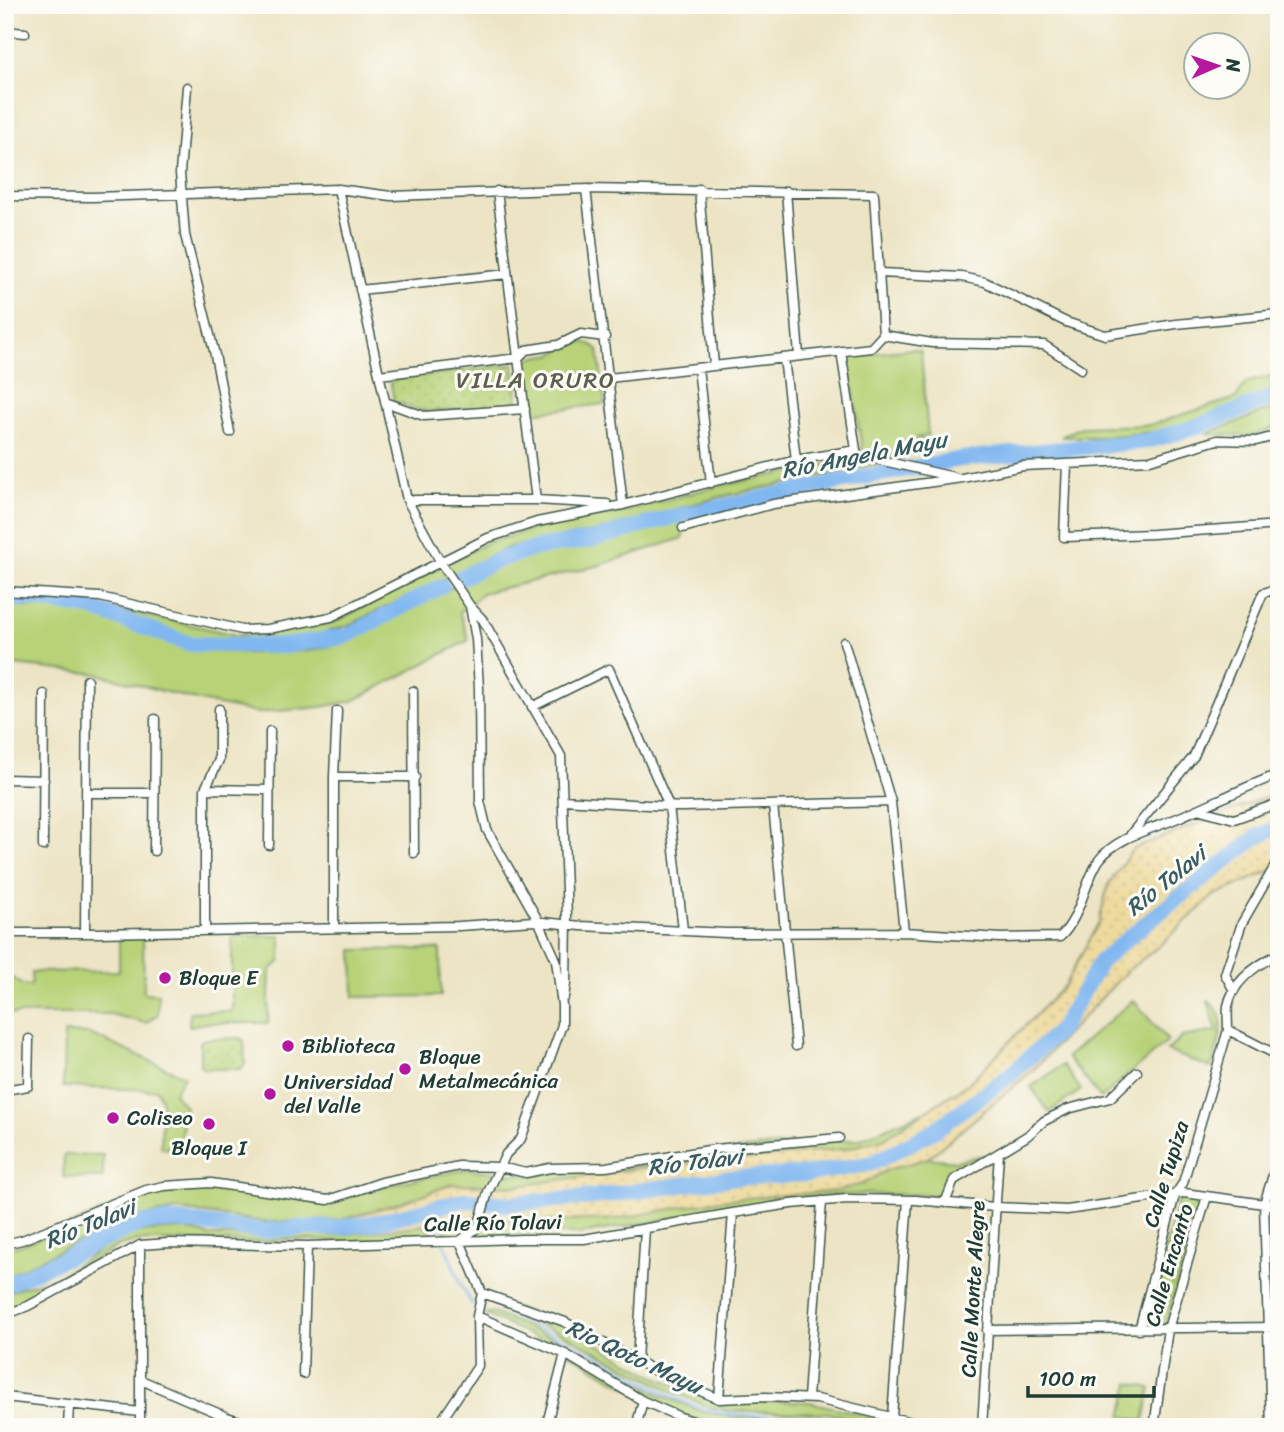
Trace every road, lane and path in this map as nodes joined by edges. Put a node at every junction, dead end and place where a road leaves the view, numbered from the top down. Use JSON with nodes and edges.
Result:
{"nodes":[{"id":1,"x":5,"y":31,"type":"edge"},
{"id":2,"x":25,"y":33,"type":"dead end"},
{"id":3,"x":187,"y":87,"type":"dead end"},
{"id":4,"x":338,"y":189,"type":"junction"},
{"id":5,"x":586,"y":189,"type":"junction"},
{"id":6,"x":699,"y":189,"type":"junction"},
{"id":7,"x":497,"y":191,"type":"junction"},
{"id":8,"x":786,"y":191,"type":"junction"},
{"id":9,"x":183,"y":193,"type":"junction"},
{"id":10,"x":5,"y":196,"type":"edge"},
{"id":11,"x":880,"y":273,"type":"junction"},
{"id":12,"x":507,"y":274,"type":"junction"},
{"id":13,"x":360,"y":290,"type":"junction"},
{"id":14,"x":1279,"y":314,"type":"edge"},
{"id":15,"x":883,"y":335,"type":"junction"},
{"id":16,"x":605,"y":337,"type":"junction"},
{"id":17,"x":841,"y":351,"type":"junction"},
{"id":18,"x":799,"y":356,"type":"junction"},
{"id":19,"x":518,"y":358,"type":"junction"},
{"id":20,"x":784,"y":358,"type":"junction"},
{"id":21,"x":714,"y":366,"type":"junction"},
{"id":22,"x":698,"y":368,"type":"junction"},
{"id":23,"x":1081,"y":369,"type":"dead end"},
{"id":24,"x":379,"y":375,"type":"junction"},
{"id":25,"x":609,"y":378,"type":"junction"},
{"id":26,"x":387,"y":403,"type":"junction"},
{"id":27,"x":525,"y":409,"type":"junction"},
{"id":28,"x":230,"y":432,"type":"dead end"},
{"id":29,"x":1279,"y":435,"type":"edge"},
{"id":30,"x":796,"y":460,"type":"junction"},
{"id":31,"x":879,"y":460,"type":"dead end"},
{"id":32,"x":1067,"y":464,"type":"junction"},
{"id":33,"x":962,"y":478,"type":"junction"},
{"id":34,"x":711,"y":483,"type":"junction"},
{"id":35,"x":407,"y":500,"type":"junction"},
{"id":36,"x":536,"y":500,"type":"junction"},
{"id":37,"x":623,"y":505,"type":"junction"},
{"id":38,"x":1279,"y":525,"type":"edge"},
{"id":39,"x":683,"y":528,"type":"dead end"},
{"id":40,"x":441,"y":563,"type":"junction"},
{"id":41,"x":1279,"y":574,"type":"edge"},
{"id":42,"x":1278,"y":590,"type":"edge"},
{"id":43,"x":5,"y":592,"type":"edge"},
{"id":44,"x":470,"y":606,"type":"junction"},
{"id":45,"x":844,"y":642,"type":"dead end"},
{"id":46,"x":87,"y":680,"type":"dead end"},
{"id":47,"x":413,"y":691,"type":"dead end"},
{"id":48,"x":44,"y":694,"type":"dead end"},
{"id":49,"x":533,"y":708,"type":"junction"},
{"id":50,"x":219,"y":709,"type":"dead end"},
{"id":51,"x":337,"y":711,"type":"dead end"},
{"id":52,"x":155,"y":719,"type":"dead end"},
{"id":53,"x":270,"y":731,"type":"dead end"},
{"id":54,"x":1279,"y":774,"type":"edge"},
{"id":55,"x":334,"y":777,"type":"junction"},
{"id":56,"x":415,"y":777,"type":"junction"},
{"id":57,"x":5,"y":779,"type":"edge"},
{"id":58,"x":44,"y":780,"type":"junction"},
{"id":59,"x":205,"y":789,"type":"junction"},
{"id":60,"x":270,"y":790,"type":"junction"},
{"id":61,"x":86,"y":793,"type":"junction"},
{"id":62,"x":155,"y":793,"type":"junction"},
{"id":63,"x":563,"y":800,"type":"junction"},
{"id":64,"x":891,"y":802,"type":"junction"},
{"id":65,"x":1279,"y":803,"type":"edge"},
{"id":66,"x":773,"y":805,"type":"junction"},
{"id":67,"x":669,"y":806,"type":"junction"},
{"id":68,"x":1197,"y":809,"type":"junction"},
{"id":69,"x":1129,"y":836,"type":"junction"},
{"id":70,"x":269,"y":845,"type":"dead end"},
{"id":71,"x":43,"y":846,"type":"dead end"},
{"id":72,"x":154,"y":851,"type":"dead end"},
{"id":73,"x":414,"y":853,"type":"dead end"},
{"id":74,"x":1279,"y":859,"type":"edge"},
{"id":75,"x":539,"y":922,"type":"junction"},
{"id":76,"x":567,"y":925,"type":"junction"},
{"id":77,"x":334,"y":928,"type":"junction"},
{"id":78,"x":683,"y":930,"type":"junction"},
{"id":79,"x":205,"y":931,"type":"junction"},
{"id":80,"x":904,"y":932,"type":"junction"},
{"id":81,"x":5,"y":933,"type":"edge"},
{"id":82,"x":85,"y":933,"type":"junction"},
{"id":83,"x":785,"y":933,"type":"junction"},
{"id":84,"x":1279,"y":954,"type":"edge"},
{"id":85,"x":1234,"y":991,"type":"junction"},
{"id":86,"x":562,"y":1005,"type":"junction"},
{"id":87,"x":1228,"y":1030,"type":"junction"},
{"id":88,"x":29,"y":1040,"type":"dead end"},
{"id":89,"x":796,"y":1046,"type":"dead end"},
{"id":90,"x":1279,"y":1056,"type":"edge"},
{"id":91,"x":1137,"y":1072,"type":"dead end"},
{"id":92,"x":5,"y":1090,"type":"edge"},
{"id":93,"x":839,"y":1138,"type":"dead end"},
{"id":94,"x":999,"y":1153,"type":"junction"},
{"id":95,"x":1279,"y":1156,"type":"edge"},
{"id":96,"x":500,"y":1167,"type":"junction"},
{"id":97,"x":1175,"y":1195,"type":"junction"},
{"id":98,"x":1207,"y":1196,"type":"junction"},
{"id":99,"x":908,"y":1200,"type":"junction"},
{"id":100,"x":822,"y":1201,"type":"junction"},
{"id":101,"x":945,"y":1203,"type":"junction"},
{"id":102,"x":1264,"y":1204,"type":"junction"},
{"id":103,"x":1279,"y":1206,"type":"edge"},
{"id":104,"x":995,"y":1207,"type":"junction"},
{"id":105,"x":733,"y":1213,"type":"junction"},
{"id":106,"x":645,"y":1229,"type":"junction"},
{"id":107,"x":460,"y":1241,"type":"junction"},
{"id":108,"x":5,"y":1244,"type":"edge"},
{"id":109,"x":140,"y":1245,"type":"junction"},
{"id":110,"x":307,"y":1246,"type":"junction"},
{"id":111,"x":482,"y":1293,"type":"junction"},
{"id":112,"x":5,"y":1315,"type":"edge"},
{"id":113,"x":477,"y":1316,"type":"junction"},
{"id":114,"x":1279,"y":1327,"type":"edge"},
{"id":115,"x":1268,"y":1328,"type":"junction"},
{"id":116,"x":1168,"y":1329,"type":"junction"},
{"id":117,"x":987,"y":1330,"type":"junction"},
{"id":118,"x":1139,"y":1330,"type":"junction"},
{"id":119,"x":565,"y":1354,"type":"junction"},
{"id":120,"x":637,"y":1361,"type":"junction"},
{"id":121,"x":303,"y":1374,"type":"dead end"},
{"id":122,"x":141,"y":1380,"type":"junction"},
{"id":123,"x":5,"y":1397,"type":"edge"},
{"id":124,"x":808,"y":1398,"type":"junction"},
{"id":125,"x":719,"y":1399,"type":"junction"},
{"id":126,"x":643,"y":1401,"type":"junction"},
{"id":127,"x":69,"y":1406,"type":"junction"},
{"id":128,"x":140,"y":1412,"type":"junction"},
{"id":129,"x":892,"y":1417,"type":"junction"},
{"id":130,"x":68,"y":1427,"type":"edge"},
{"id":131,"x":140,"y":1427,"type":"edge"},
{"id":132,"x":258,"y":1427,"type":"edge"},
{"id":133,"x":436,"y":1427,"type":"edge"},
{"id":134,"x":546,"y":1427,"type":"edge"},
{"id":135,"x":636,"y":1427,"type":"edge"},
{"id":136,"x":712,"y":1427,"type":"edge"},
{"id":137,"x":761,"y":1427,"type":"edge"},
{"id":138,"x":767,"y":1427,"type":"edge"},
{"id":139,"x":932,"y":1427,"type":"edge"},
{"id":140,"x":982,"y":1427,"type":"edge"},
{"id":141,"x":1154,"y":1427,"type":"edge"},
{"id":142,"x":1271,"y":1427,"type":"edge"}],
"edges":[{"from":1,"to":2,"type":"street"},
{"from":3,"to":9,"type":"street"},
{"from":4,"to":7,"type":"street"},
{"from":4,"to":9,"type":"street"},
{"from":4,"to":13,"type":"street"},
{"from":5,"to":6,"type":"street"},
{"from":5,"to":7,"type":"street"},
{"from":5,"to":16,"type":"street"},
{"from":6,"to":8,"type":"street"},
{"from":6,"to":21,"type":"street"},
{"from":7,"to":12,"type":"street"},
{"from":8,"to":11,"type":"street"},
{"from":8,"to":18,"type":"street"},
{"from":9,"to":10,"type":"street"},
{"from":9,"to":28,"type":"street"},
{"from":11,"to":14,"type":"street"},
{"from":11,"to":15,"type":"street"},
{"from":12,"to":13,"type":"street"},
{"from":12,"to":19,"type":"street"},
{"from":13,"to":24,"type":"street"},
{"from":15,"to":17,"type":"street"},
{"from":15,"to":23,"type":"street"},
{"from":16,"to":19,"type":"street"},
{"from":16,"to":25,"type":"street"},
{"from":17,"to":18,"type":"street"},
{"from":17,"to":30,"type":"street"},
{"from":18,"to":20,"type":"street"},
{"from":19,"to":24,"type":"street"},
{"from":19,"to":27,"type":"street"},
{"from":20,"to":21,"type":"street"},
{"from":20,"to":30,"type":"street"},
{"from":21,"to":22,"type":"street"},
{"from":22,"to":25,"type":"street"},
{"from":22,"to":34,"type":"street"},
{"from":24,"to":26,"type":"street"},
{"from":25,"to":37,"type":"street"},
{"from":26,"to":27,"type":"street"},
{"from":26,"to":35,"type":"street"},
{"from":27,"to":36,"type":"street"},
{"from":29,"to":32,"type":"street"},
{"from":30,"to":34,"type":"street"},
{"from":31,"to":33,"type":"street"},
{"from":32,"to":33,"type":"street"},
{"from":32,"to":38,"type":"street"},
{"from":33,"to":39,"type":"street"},
{"from":34,"to":37,"type":"street"},
{"from":35,"to":36,"type":"street"},
{"from":35,"to":40,"type":"street"},
{"from":36,"to":37,"type":"street"},
{"from":37,"to":40,"type":"street"},
{"from":40,"to":43,"type":"street"},
{"from":40,"to":44,"type":"street"},
{"from":41,"to":42,"type":"street"},
{"from":42,"to":69,"type":"street"},
{"from":44,"to":49,"type":"street"},
{"from":44,"to":75,"type":"street"},
{"from":45,"to":64,"type":"street"},
{"from":46,"to":61,"type":"street"},
{"from":47,"to":56,"type":"street"},
{"from":48,"to":58,"type":"street"},
{"from":49,"to":63,"type":"street"},
{"from":49,"to":67,"type":"street"},
{"from":50,"to":59,"type":"street"},
{"from":51,"to":55,"type":"street"},
{"from":52,"to":62,"type":"street"},
{"from":53,"to":60,"type":"street"},
{"from":54,"to":68,"type":"street"},
{"from":55,"to":56,"type":"street"},
{"from":55,"to":77,"type":"street"},
{"from":56,"to":73,"type":"street"},
{"from":57,"to":58,"type":"street"},
{"from":58,"to":71,"type":"street"},
{"from":59,"to":60,"type":"street"},
{"from":59,"to":79,"type":"street"},
{"from":60,"to":70,"type":"street"},
{"from":61,"to":62,"type":"street"},
{"from":61,"to":82,"type":"street"},
{"from":62,"to":72,"type":"street"},
{"from":63,"to":67,"type":"street"},
{"from":63,"to":76,"type":"street"},
{"from":64,"to":66,"type":"street"},
{"from":64,"to":80,"type":"street"},
{"from":65,"to":68,"type":"street"},
{"from":66,"to":67,"type":"street"},
{"from":66,"to":83,"type":"street"},
{"from":67,"to":78,"type":"street"},
{"from":68,"to":69,"type":"street"},
{"from":69,"to":80,"type":"street"},
{"from":74,"to":85,"type":"street","name":"Calle Tupiza"},
{"from":75,"to":76,"type":"street"},
{"from":75,"to":77,"type":"street"},
{"from":75,"to":86,"type":"street"},
{"from":76,"to":78,"type":"street"},
{"from":76,"to":86,"type":"street"},
{"from":77,"to":79,"type":"street"},
{"from":78,"to":83,"type":"street"},
{"from":79,"to":82,"type":"street"},
{"from":80,"to":83,"type":"street"},
{"from":81,"to":82,"type":"street"},
{"from":83,"to":89,"type":"street"},
{"from":84,"to":85,"type":"street"},
{"from":85,"to":87,"type":"street","name":"Calle Tupiza"},
{"from":86,"to":96,"type":"street"},
{"from":87,"to":90,"type":"street"},
{"from":87,"to":97,"type":"street","name":"Calle Tupiza"},
{"from":88,"to":92,"type":"street"},
{"from":91,"to":94,"type":"street"},
{"from":93,"to":96,"type":"street"},
{"from":94,"to":101,"type":"street"},
{"from":94,"to":104,"type":"street","name":"Calle Monte Alegre"},
{"from":95,"to":102,"type":"street"},
{"from":96,"to":107,"type":"street"},
{"from":96,"to":108,"type":"street"},
{"from":97,"to":98,"type":"street","name":"Calle Río Tolavi"},
{"from":97,"to":104,"type":"street","name":"Calle Río Tolavi"},
{"from":97,"to":118,"type":"street","name":"Calle Tupiza"},
{"from":98,"to":102,"type":"street","name":"Calle Río Tolavi"},
{"from":98,"to":116,"type":"street","name":"Calle Encanto"},
{"from":99,"to":100,"type":"street","name":"Calle Río Tolavi"},
{"from":99,"to":101,"type":"street","name":"Calle Río Tolavi"},
{"from":99,"to":129,"type":"street"},
{"from":100,"to":105,"type":"street","name":"Calle Río Tolavi"},
{"from":100,"to":124,"type":"street"},
{"from":101,"to":104,"type":"street","name":"Calle Río Tolavi"},
{"from":102,"to":103,"type":"street","name":"Calle Río Tolavi"},
{"from":102,"to":115,"type":"street"},
{"from":104,"to":117,"type":"street","name":"Calle Monte Alegre"},
{"from":105,"to":106,"type":"street","name":"Calle Río Tolavi"},
{"from":105,"to":125,"type":"street"},
{"from":106,"to":107,"type":"street","name":"Calle Río Tolavi"},
{"from":106,"to":120,"type":"street"},
{"from":107,"to":110,"type":"street","name":"Calle Río Tolavi"},
{"from":107,"to":111,"type":"street"},
{"from":109,"to":110,"type":"street","name":"Calle Río Tolavi"},
{"from":109,"to":112,"type":"street","name":"Calle Río Tolavi"},
{"from":109,"to":122,"type":"street"},
{"from":110,"to":121,"type":"street"},
{"from":111,"to":113,"type":"street"},
{"from":111,"to":120,"type":"street"},
{"from":113,"to":119,"type":"street"},
{"from":113,"to":133,"type":"street"},
{"from":114,"to":115,"type":"street"},
{"from":115,"to":116,"type":"street"},
{"from":115,"to":142,"type":"street"},
{"from":116,"to":118,"type":"street"},
{"from":116,"to":141,"type":"street","name":"Calle Encanto"},
{"from":117,"to":118,"type":"street"},
{"from":117,"to":140,"type":"street","name":"Calle Monte Alegre"},
{"from":119,"to":126,"type":"street"},
{"from":119,"to":134,"type":"street"},
{"from":120,"to":125,"type":"street"},
{"from":122,"to":128,"type":"street"},
{"from":122,"to":132,"type":"street"},
{"from":123,"to":127,"type":"street"},
{"from":124,"to":125,"type":"street"},
{"from":124,"to":129,"type":"street"},
{"from":126,"to":135,"type":"street"},
{"from":126,"to":136,"type":"street"},
{"from":127,"to":128,"type":"street"},
{"from":127,"to":130,"type":"street"},
{"from":128,"to":131,"type":"street"},
{"from":129,"to":139,"type":"street"},
{"from":137,"to":138,"type":"street"}]}
